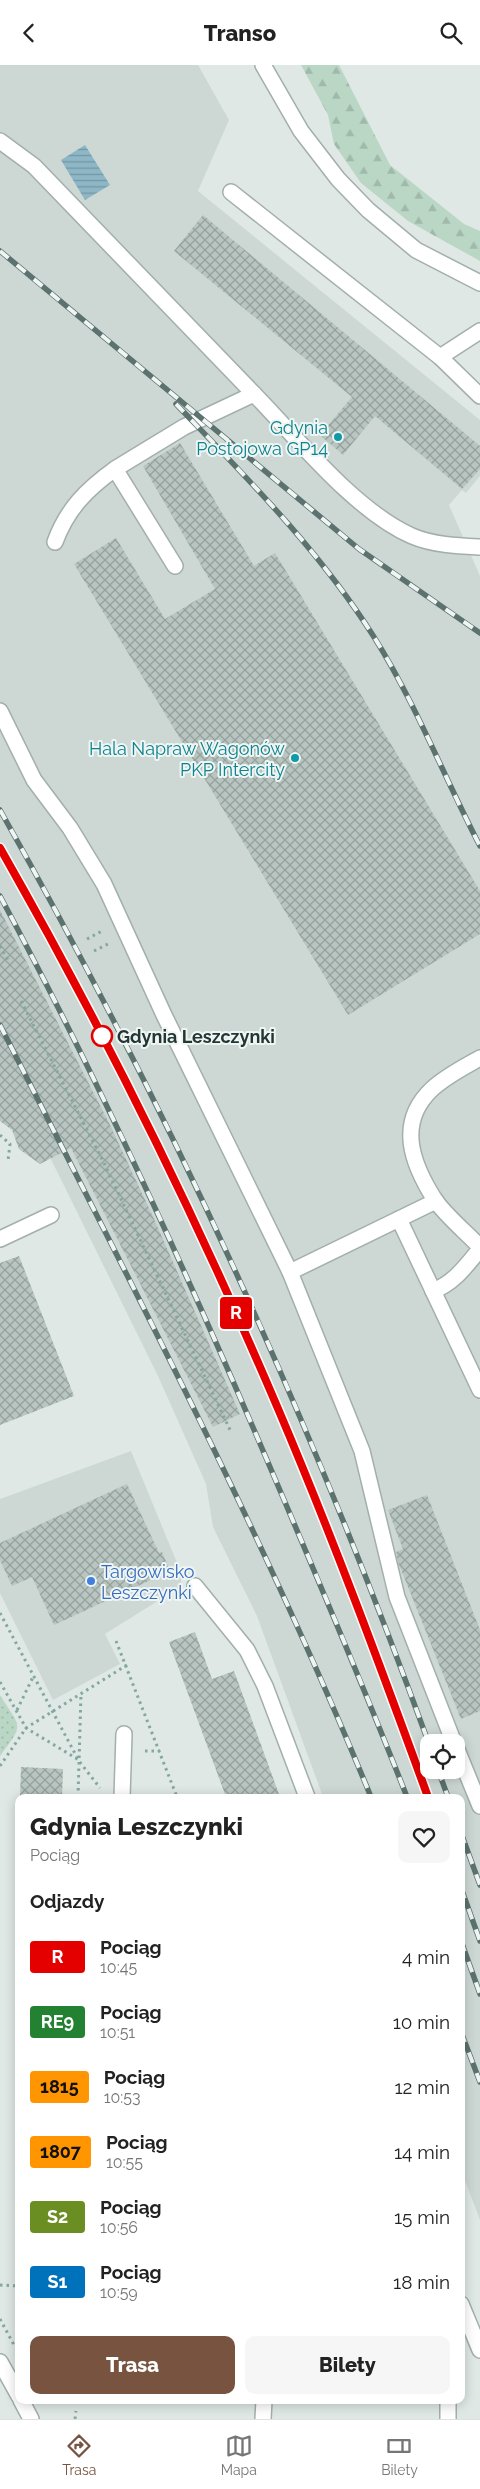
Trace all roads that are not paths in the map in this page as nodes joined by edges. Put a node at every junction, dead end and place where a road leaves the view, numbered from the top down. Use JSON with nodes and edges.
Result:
{"nodes":[{"id":1,"x":263,"y":65,"type":"edge"},
{"id":2,"x":0,"y":141,"type":"edge"},
{"id":3,"x":231,"y":192,"type":"dead end"},
{"id":4,"x":480,"y":283,"type":"edge"},
{"id":5,"x":480,"y":331,"type":"edge"},
{"id":6,"x":440,"y":357,"type":"junction"},
{"id":7,"x":254,"y":394,"type":"junction"},
{"id":8,"x":480,"y":396,"type":"edge"},
{"id":9,"x":115,"y":469,"type":"junction"},
{"id":10,"x":55,"y":542,"type":"dead end"},
{"id":11,"x":480,"y":547,"type":"edge"},
{"id":12,"x":175,"y":566,"type":"dead end"},
{"id":13,"x":0,"y":711,"type":"edge"},
{"id":14,"x":480,"y":1057,"type":"edge"},
{"id":15,"x":436,"y":1201,"type":"junction"},
{"id":16,"x":52,"y":1215,"type":"dead end"},
{"id":17,"x":399,"y":1219,"type":"junction"},
{"id":18,"x":0,"y":1239,"type":"edge"},
{"id":19,"x":480,"y":1248,"type":"edge"},
{"id":20,"x":290,"y":1272,"type":"junction"},
{"id":21,"x":433,"y":1291,"type":"junction"},
{"id":22,"x":480,"y":1390,"type":"edge"},
{"id":23,"x":194,"y":1587,"type":"dead end"},
{"id":24,"x":124,"y":1734,"type":"dead end"},
{"id":25,"x":450,"y":1734,"type":"edge"},
{"id":26,"x":465,"y":1769,"type":"edge"},
{"id":27,"x":122,"y":1794,"type":"edge"},
{"id":28,"x":306,"y":1794,"type":"edge"},
{"id":29,"x":480,"y":1806,"type":"edge"},
{"id":30,"x":465,"y":2314,"type":"edge"},
{"id":31,"x":480,"y":2350,"type":"edge"},
{"id":32,"x":0,"y":2362,"type":"edge"},
{"id":33,"x":15,"y":2386,"type":"edge"},
{"id":34,"x":25,"y":2404,"type":"edge"},
{"id":35,"x":264,"y":2404,"type":"edge"},
{"id":36,"x":448,"y":2404,"type":"edge"},
{"id":37,"x":31,"y":2419,"type":"edge"},
{"id":38,"x":263,"y":2419,"type":"edge"},
{"id":39,"x":448,"y":2419,"type":"edge"}],
"edges":[{"from":1,"to":4,"type":"street"},
{"from":2,"to":7,"type":"street"},
{"from":3,"to":6,"type":"street"},
{"from":5,"to":6,"type":"street"},
{"from":6,"to":8,"type":"street"},
{"from":7,"to":9,"type":"street"},
{"from":7,"to":11,"type":"street"},
{"from":9,"to":10,"type":"street"},
{"from":9,"to":12,"type":"street"},
{"from":13,"to":20,"type":"street"},
{"from":14,"to":15,"type":"street"},
{"from":15,"to":17,"type":"street"},
{"from":15,"to":19,"type":"street"},
{"from":16,"to":18,"type":"street"},
{"from":17,"to":20,"type":"street"},
{"from":17,"to":21,"type":"street"},
{"from":19,"to":21,"type":"street"},
{"from":20,"to":25,"type":"street"},
{"from":21,"to":22,"type":"street"},
{"from":23,"to":28,"type":"street"},
{"from":24,"to":27,"type":"street"},
{"from":26,"to":29,"type":"street"},
{"from":30,"to":31,"type":"street"},
{"from":32,"to":33,"type":"street"},
{"from":34,"to":37,"type":"street"},
{"from":35,"to":38,"type":"street"},
{"from":36,"to":39,"type":"street"}]}
